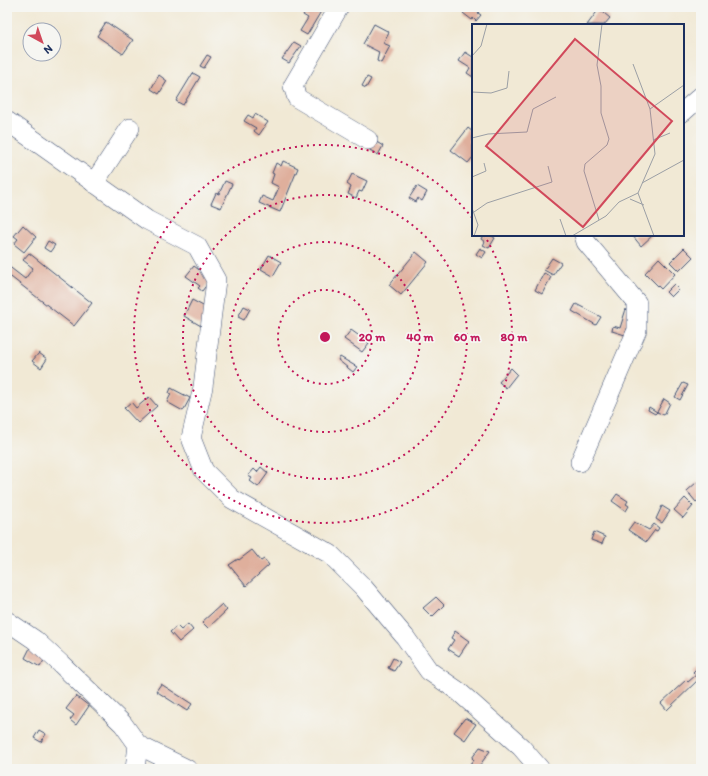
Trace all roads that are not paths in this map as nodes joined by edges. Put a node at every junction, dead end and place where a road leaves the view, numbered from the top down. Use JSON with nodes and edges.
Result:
{"nodes":[{"id":1,"x":339,"y":7,"type":"edge"},
{"id":2,"x":701,"y":96,"type":"edge"},
{"id":3,"x":684,"y":111,"type":"edge"},
{"id":4,"x":7,"y":121,"type":"edge"},
{"id":5,"x":130,"y":128,"type":"dead end"},
{"id":6,"x":368,"y":140,"type":"dead end"},
{"id":7,"x":94,"y":183,"type":"junction"},
{"id":8,"x":584,"y":236,"type":"edge"},
{"id":9,"x":580,"y":462,"type":"dead end"},
{"id":10,"x":9,"y":628,"type":"edge"},
{"id":11,"x":138,"y":745,"type":"junction"},
{"id":12,"x":135,"y":769,"type":"edge"},
{"id":13,"x":187,"y":769,"type":"edge"},
{"id":14,"x":540,"y":769,"type":"edge"}],
"edges":[{"from":1,"to":6,"type":"street"},
{"from":2,"to":3,"type":"street"},
{"from":4,"to":7,"type":"street"},
{"from":5,"to":7,"type":"street"},
{"from":7,"to":14,"type":"street"},
{"from":8,"to":9,"type":"street"},
{"from":10,"to":11,"type":"street"},
{"from":11,"to":12,"type":"street"},
{"from":11,"to":13,"type":"street"}]}
